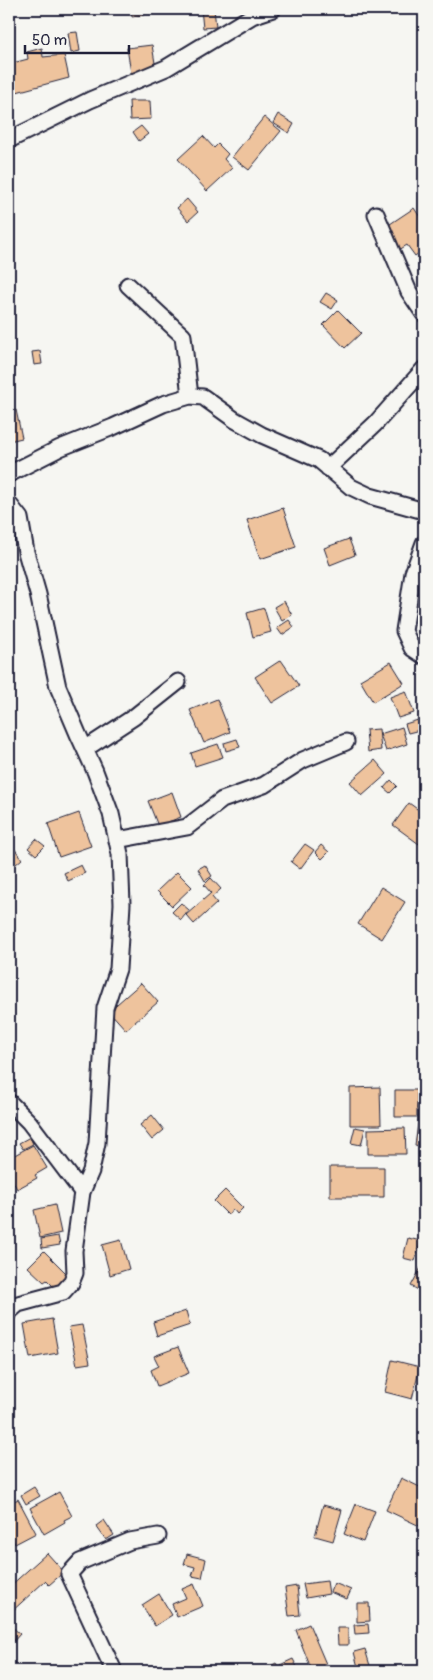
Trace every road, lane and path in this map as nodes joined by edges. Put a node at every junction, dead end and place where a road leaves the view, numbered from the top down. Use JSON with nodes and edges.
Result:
{"nodes":[{"id":1,"x":273,"y":9,"type":"edge"},
{"id":2,"x":9,"y":140,"type":"edge"},
{"id":3,"x":376,"y":214,"type":"dead end"},
{"id":4,"x":128,"y":286,"type":"dead end"},
{"id":5,"x":424,"y":314,"type":"edge"},
{"id":6,"x":424,"y":369,"type":"edge"},
{"id":7,"x":190,"y":396,"type":"junction"},
{"id":8,"x":328,"y":468,"type":"junction"},
{"id":9,"x":9,"y":474,"type":"edge"},
{"id":10,"x":9,"y":504,"type":"edge"},
{"id":11,"x":424,"y":510,"type":"edge"},
{"id":12,"x":424,"y":543,"type":"edge"},
{"id":13,"x":424,"y":656,"type":"edge"},
{"id":14,"x":178,"y":682,"type":"dead end"},
{"id":15,"x":346,"y":742,"type":"dead end"},
{"id":16,"x":85,"y":749,"type":"junction"},
{"id":17,"x":117,"y":840,"type":"junction"},
{"id":18,"x":9,"y":1102,"type":"edge"},
{"id":19,"x":82,"y":1192,"type":"junction"},
{"id":20,"x":9,"y":1312,"type":"edge"},
{"id":21,"x":158,"y":1536,"type":"dead end"},
{"id":22,"x":114,"y":1671,"type":"edge"}],
"edges":[{"from":1,"to":2,"type":"street"},
{"from":3,"to":5,"type":"street"},
{"from":4,"to":7,"type":"street"},
{"from":6,"to":8,"type":"street"},
{"from":7,"to":8,"type":"street"},
{"from":7,"to":9,"type":"street"},
{"from":8,"to":11,"type":"street"},
{"from":10,"to":16,"type":"street"},
{"from":12,"to":13,"type":"street"},
{"from":14,"to":16,"type":"street"},
{"from":15,"to":17,"type":"street"},
{"from":16,"to":17,"type":"street"},
{"from":17,"to":19,"type":"street"},
{"from":18,"to":19,"type":"street"},
{"from":19,"to":20,"type":"street"},
{"from":21,"to":22,"type":"street"}]}
